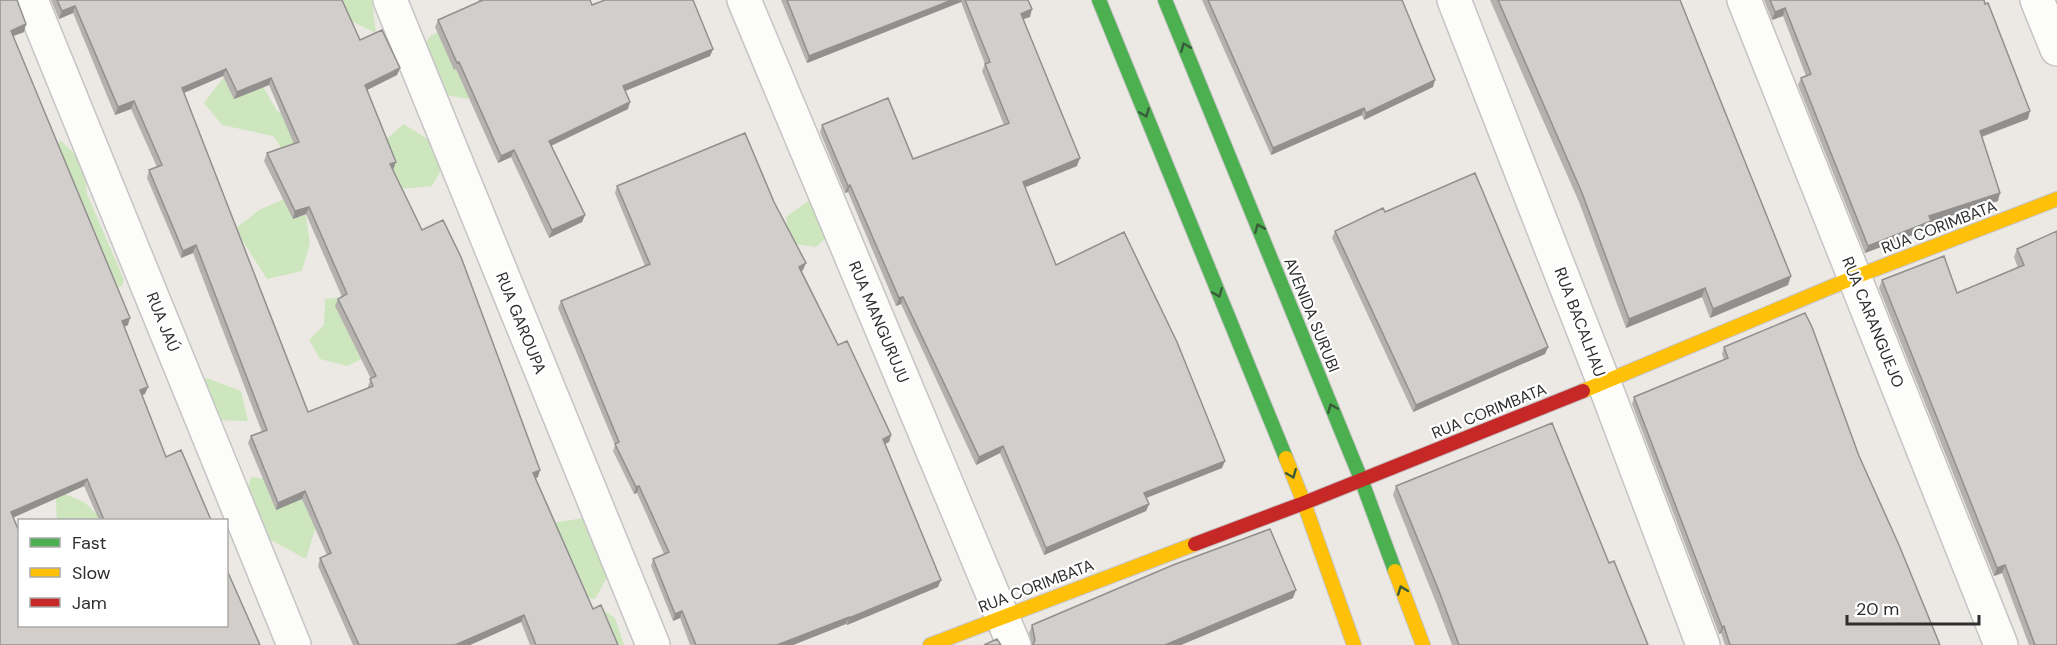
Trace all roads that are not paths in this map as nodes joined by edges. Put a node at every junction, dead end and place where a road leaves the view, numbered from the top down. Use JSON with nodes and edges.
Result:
{"nodes":[{"id":1,"x":31,"y":0,"type":"edge"},
{"id":2,"x":390,"y":0,"type":"edge"},
{"id":3,"x":744,"y":0,"type":"edge"},
{"id":4,"x":1099,"y":0,"type":"edge"},
{"id":5,"x":1166,"y":0,"type":"edge"},
{"id":6,"x":1454,"y":0,"type":"edge"},
{"id":7,"x":1744,"y":0,"type":"edge"},
{"id":8,"x":2037,"y":0,"type":"edge"},
{"id":9,"x":2057,"y":49,"type":"edge"},
{"id":10,"x":2057,"y":199,"type":"edge"},
{"id":11,"x":1855,"y":277,"type":"junction"},
{"id":12,"x":1604,"y":383,"type":"junction"},
{"id":13,"x":1361,"y":479,"type":"junction"},
{"id":14,"x":1304,"y":503,"type":"junction"},
{"id":15,"x":1008,"y":631,"type":"edge"},
{"id":16,"x":294,"y":645,"type":"edge"},
{"id":17,"x":653,"y":645,"type":"edge"},
{"id":18,"x":930,"y":645,"type":"edge"},
{"id":19,"x":1354,"y":645,"type":"edge"},
{"id":20,"x":1423,"y":645,"type":"edge"},
{"id":21,"x":1703,"y":645,"type":"edge"},
{"id":22,"x":2001,"y":645,"type":"edge"}],
"edges":[{"from":1,"to":16,"type":"street","name":"RUA JAÚ"},
{"from":2,"to":17,"type":"street","name":"RUA GAROUPA"},
{"from":3,"to":15,"type":"street","name":"RUA MANGURUJU"},
{"from":4,"to":14,"type":"street","one_way":true},
{"from":13,"to":5,"type":"street","name":"AVENIDA SURUBI","one_way":true},
{"from":6,"to":12,"type":"street","name":"RUA BACALHAU"},
{"from":7,"to":11,"type":"street","name":"RUA CARANGUEJO"},
{"from":8,"to":9,"type":"street"},
{"from":10,"to":11,"type":"street","name":"RUA CORIMBATA"},
{"from":11,"to":12,"type":"street","name":"RUA CORIMBATA"},
{"from":11,"to":22,"type":"street","name":"RUA CARANGUEJO"},
{"from":12,"to":13,"type":"street","name":"RUA CORIMBATA"},
{"from":12,"to":21,"type":"street","name":"RUA BACALHAU"},
{"from":13,"to":14,"type":"street","name":"RUA CORIMBATA"},
{"from":20,"to":13,"type":"street","name":"AVENIDA SURUBI","one_way":true},
{"from":14,"to":15,"type":"street","name":"RUA CORIMBATA"},
{"from":14,"to":19,"type":"street"},
{"from":15,"to":18,"type":"street","name":"RUA CORIMBATA"}]}
